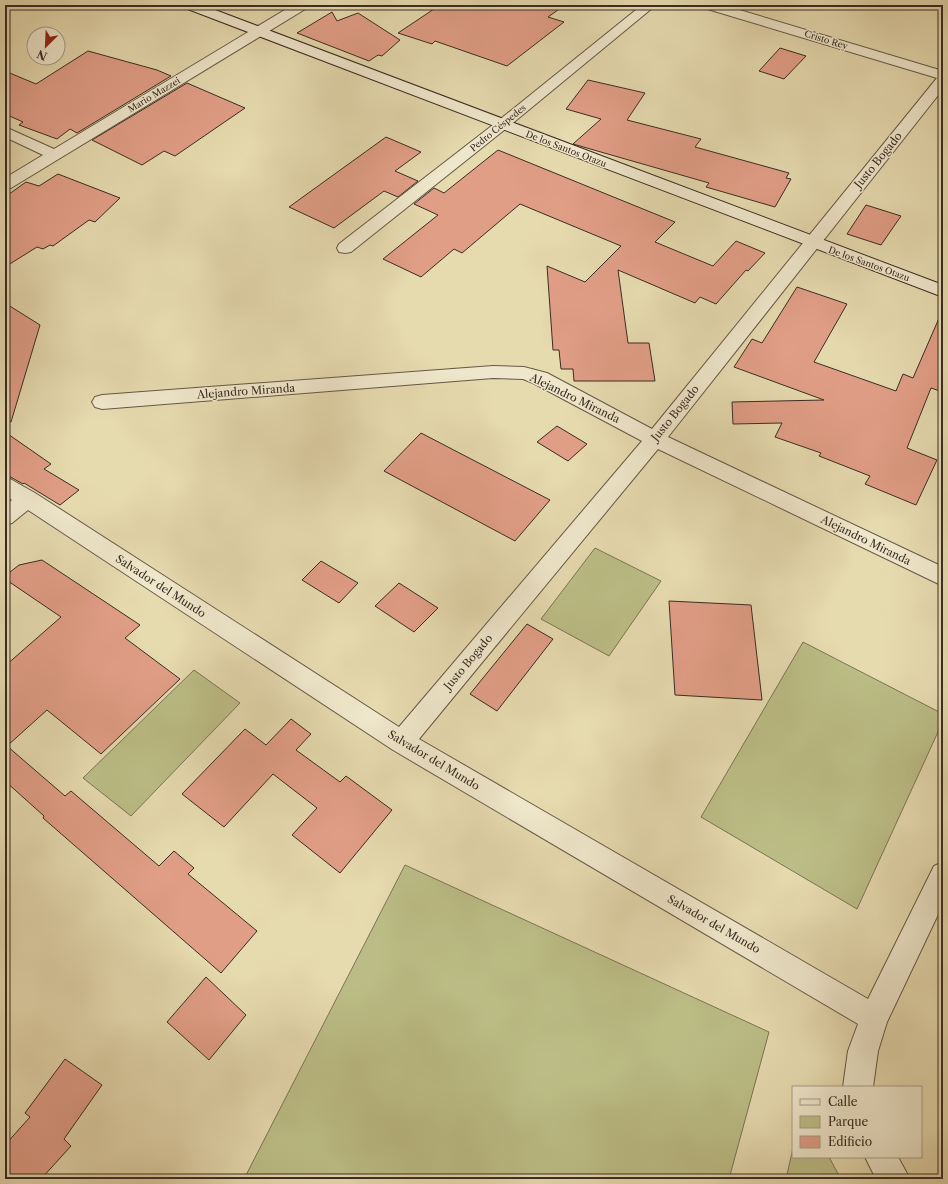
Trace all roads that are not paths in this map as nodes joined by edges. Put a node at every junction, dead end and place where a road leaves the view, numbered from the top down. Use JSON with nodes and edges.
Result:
{"nodes":[{"id":1,"x":190,"y":5,"type":"edge"},
{"id":2,"x":302,"y":5,"type":"edge"},
{"id":3,"x":650,"y":5,"type":"edge"},
{"id":4,"x":709,"y":5,"type":"edge"},
{"id":5,"x":257,"y":32,"type":"junction"},
{"id":6,"x":943,"y":75,"type":"edge"},
{"id":7,"x":943,"y":80,"type":"edge"},
{"id":8,"x":503,"y":124,"type":"junction"},
{"id":9,"x":5,"y":132,"type":"edge"},
{"id":10,"x":56,"y":155,"type":"junction"},
{"id":11,"x":5,"y":185,"type":"edge"},
{"id":12,"x":811,"y":242,"type":"junction"},
{"id":13,"x":345,"y":248,"type":"dead end"},
{"id":14,"x":943,"y":291,"type":"edge"},
{"id":15,"x":102,"y":402,"type":"dead end"},
{"id":16,"x":655,"y":438,"type":"junction"},
{"id":17,"x":5,"y":485,"type":"edge"},
{"id":18,"x":28,"y":499,"type":"junction"},
{"id":19,"x":5,"y":517,"type":"edge"},
{"id":20,"x":943,"y":577,"type":"edge"},
{"id":21,"x":402,"y":742,"type":"junction"},
{"id":22,"x":943,"y":875,"type":"edge"},
{"id":23,"x":874,"y":1018,"type":"junction"},
{"id":24,"x":858,"y":1086,"type":"edge"},
{"id":25,"x":881,"y":1158,"type":"edge"},
{"id":26,"x":894,"y":1179,"type":"edge"}],
"edges":[{"from":1,"to":5,"type":"street","name":"De los Santos Otazu"},
{"from":2,"to":5,"type":"street","name":"Mario Mazzei"},
{"from":3,"to":8,"type":"street","name":"Pedro Céspedes"},
{"from":4,"to":6,"type":"street","name":"Cristo Rey"},
{"from":5,"to":8,"type":"street","name":"De los Santos Otazu"},
{"from":5,"to":10,"type":"street","name":"Mario Mazzei"},
{"from":7,"to":12,"type":"street","name":"Justo Bogado"},
{"from":8,"to":12,"type":"street","name":"De los Santos Otazu"},
{"from":8,"to":13,"type":"street","name":"Pedro Céspedes"},
{"from":9,"to":10,"type":"street"},
{"from":10,"to":11,"type":"street","name":"Mario Mazzei"},
{"from":12,"to":14,"type":"street","name":"De los Santos Otazu"},
{"from":12,"to":16,"type":"street","name":"Justo Bogado"},
{"from":15,"to":16,"type":"street","name":"Alejandro Miranda"},
{"from":16,"to":20,"type":"street","name":"Alejandro Miranda"},
{"from":16,"to":21,"type":"street","name":"Justo Bogado"},
{"from":17,"to":18,"type":"street","name":"Salvador del Mundo"},
{"from":18,"to":19,"type":"street"},
{"from":18,"to":21,"type":"street","name":"Salvador del Mundo"},
{"from":21,"to":23,"type":"street","name":"Salvador del Mundo"},
{"from":22,"to":23,"type":"street"},
{"from":23,"to":24,"type":"street"},
{"from":25,"to":26,"type":"street"}]}
